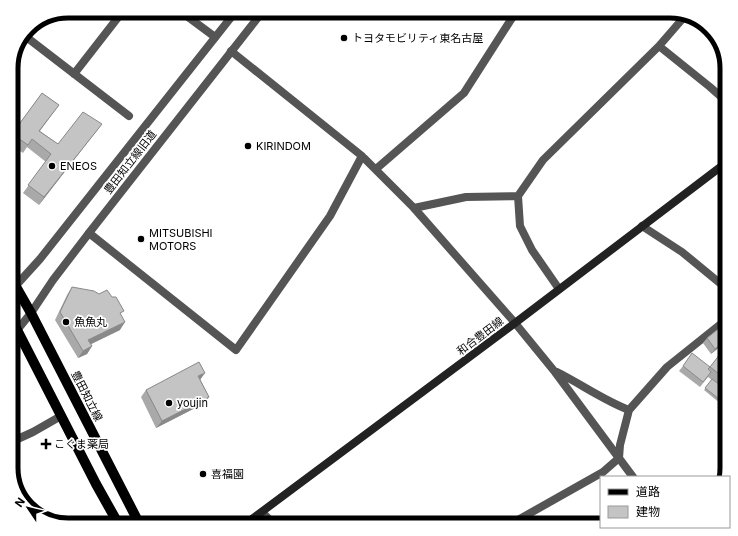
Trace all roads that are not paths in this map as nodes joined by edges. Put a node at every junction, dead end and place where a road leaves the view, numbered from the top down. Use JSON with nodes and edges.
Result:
{"nodes":[{"id":1,"x":118,"y":18,"type":"edge"},
{"id":2,"x":190,"y":18,"type":"edge"},
{"id":3,"x":231,"y":18,"type":"edge"},
{"id":4,"x":258,"y":18,"type":"edge"},
{"id":5,"x":512,"y":18,"type":"edge"},
{"id":6,"x":682,"y":20,"type":"edge"},
{"id":7,"x":216,"y":37,"type":"junction"},
{"id":8,"x":28,"y":38,"type":"edge"},
{"id":9,"x":659,"y":46,"type":"junction"},
{"id":10,"x":232,"y":51,"type":"junction"},
{"id":11,"x":74,"y":74,"type":"junction"},
{"id":12,"x":720,"y":96,"type":"edge"},
{"id":13,"x":129,"y":116,"type":"dead end"},
{"id":14,"x":362,"y":156,"type":"junction"},
{"id":15,"x":720,"y":167,"type":"edge"},
{"id":16,"x":376,"y":169,"type":"junction"},
{"id":17,"x":518,"y":196,"type":"junction"},
{"id":18,"x":414,"y":208,"type":"junction"},
{"id":19,"x":642,"y":226,"type":"junction"},
{"id":20,"x":89,"y":233,"type":"junction"},
{"id":21,"x":18,"y":280,"type":"edge"},
{"id":22,"x":720,"y":283,"type":"edge"},
{"id":23,"x":559,"y":289,"type":"junction"},
{"id":24,"x":18,"y":293,"type":"edge"},
{"id":25,"x":31,"y":313,"type":"junction"},
{"id":26,"x":515,"y":323,"type":"junction"},
{"id":27,"x":720,"y":325,"type":"edge"},
{"id":28,"x":18,"y":329,"type":"joint"},
{"id":29,"x":555,"y":372,"type":"junction"},
{"id":30,"x":629,"y":410,"type":"junction"},
{"id":31,"x":61,"y":416,"type":"junction"},
{"id":32,"x":18,"y":439,"type":"edge"},
{"id":33,"x":619,"y":458,"type":"junction"},
{"id":34,"x":632,"y":476,"type":"edge"},
{"id":35,"x":262,"y":512,"type":"junction"},
{"id":36,"x":115,"y":518,"type":"edge"},
{"id":37,"x":136,"y":518,"type":"edge"},
{"id":38,"x":254,"y":518,"type":"edge"},
{"id":39,"x":268,"y":518,"type":"edge"},
{"id":40,"x":521,"y":518,"type":"edge"}],
"edges":[{"from":1,"to":11,"type":"street"},
{"from":2,"to":7,"type":"street"},
{"from":3,"to":7,"type":"street","name":"豊田知立線旧道"},
{"from":4,"to":10,"type":"street","name":"豊田知立線旧道"},
{"from":5,"to":16,"type":"street"},
{"from":6,"to":9,"type":"street"},
{"from":7,"to":21,"type":"street","name":"豊田知立線旧道"},
{"from":8,"to":11,"type":"street"},
{"from":9,"to":12,"type":"street"},
{"from":9,"to":17,"type":"street"},
{"from":10,"to":14,"type":"street"},
{"from":10,"to":20,"type":"street","name":"豊田知立線旧道"},
{"from":11,"to":13,"type":"street"},
{"from":14,"to":16,"type":"street"},
{"from":14,"to":20,"type":"street"},
{"from":15,"to":19,"type":"main road","name":"和合豊田線"},
{"from":16,"to":18,"type":"street"},
{"from":17,"to":18,"type":"street"},
{"from":17,"to":23,"type":"street"},
{"from":18,"to":26,"type":"street"},
{"from":19,"to":22,"type":"street"},
{"from":19,"to":23,"type":"main road","name":"和合豊田線"},
{"from":20,"to":25,"type":"street","name":"豊田知立線旧道"},
{"from":23,"to":26,"type":"main road","name":"和合豊田線"},
{"from":24,"to":25,"type":"main road","name":"豊田知立線"},
{"from":25,"to":28,"type":"street","name":"豊田知立線旧道"},
{"from":25,"to":37,"type":"main road","name":"豊田知立線"},
{"from":26,"to":29,"type":"street"},
{"from":26,"to":35,"type":"main road","name":"和合豊田線"},
{"from":27,"to":30,"type":"street"},
{"from":28,"to":31,"type":"main road"},
{"from":29,"to":30,"type":"street"},
{"from":29,"to":33,"type":"street"},
{"from":30,"to":33,"type":"street"},
{"from":31,"to":32,"type":"street"},
{"from":31,"to":36,"type":"main road"},
{"from":33,"to":34,"type":"street"},
{"from":33,"to":40,"type":"street"},
{"from":35,"to":38,"type":"main road","name":"和合豊田線"},
{"from":35,"to":39,"type":"street"}]}
